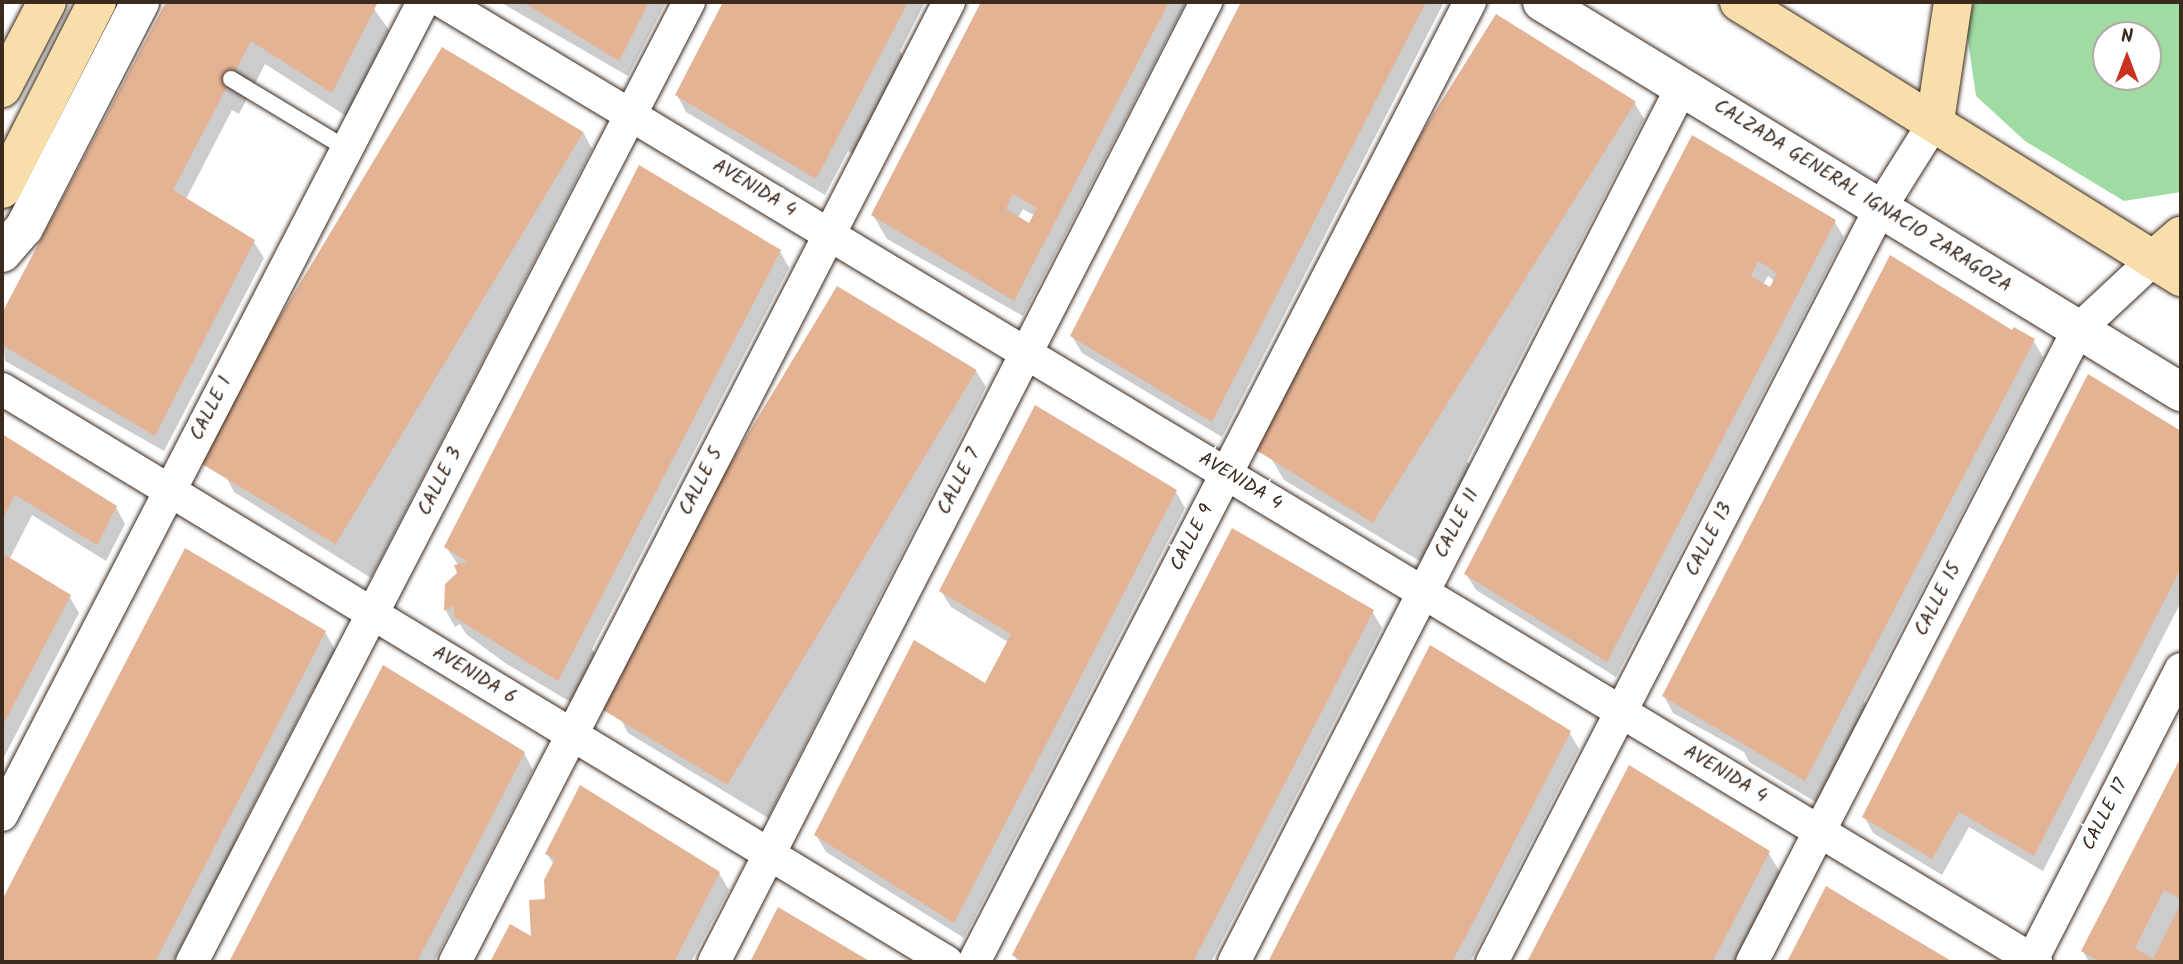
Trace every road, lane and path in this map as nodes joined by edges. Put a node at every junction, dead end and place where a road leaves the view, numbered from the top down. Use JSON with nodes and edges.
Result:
{"nodes":[{"id":1,"x":47,"y":2,"type":"edge"},
{"id":2,"x":97,"y":2,"type":"edge"},
{"id":3,"x":423,"y":2,"type":"edge"},
{"id":4,"x":443,"y":2,"type":"edge"},
{"id":5,"x":689,"y":2,"type":"edge"},
{"id":6,"x":949,"y":2,"type":"edge"},
{"id":7,"x":1206,"y":2,"type":"edge"},
{"id":8,"x":1470,"y":2,"type":"edge"},
{"id":9,"x":1542,"y":2,"type":"edge"},
{"id":10,"x":1740,"y":2,"type":"edge"},
{"id":11,"x":1953,"y":2,"type":"edge"},
{"id":12,"x":140,"y":18,"type":"edge"},
{"id":13,"x":231,"y":79,"type":"dead end"},
{"id":14,"x":1682,"y":87,"type":"junction"},
{"id":15,"x":2,"y":88,"type":"edge"},
{"id":16,"x":631,"y":115,"type":"junction"},
{"id":17,"x":1935,"y":121,"type":"junction"},
{"id":18,"x":347,"y":149,"type":"junction"},
{"id":19,"x":2,"y":190,"type":"edge"},
{"id":20,"x":1881,"y":207,"type":"junction"},
{"id":21,"x":829,"y":234,"type":"junction"},
{"id":22,"x":2,"y":253,"type":"edge"},
{"id":23,"x":2172,"y":257,"type":"edge"},
{"id":24,"x":2078,"y":330,"type":"junction"},
{"id":25,"x":1026,"y":353,"type":"junction"},
{"id":26,"x":2,"y":390,"type":"edge"},
{"id":27,"x":2181,"y":392,"type":"edge"},
{"id":28,"x":1226,"y":474,"type":"junction"},
{"id":29,"x":170,"y":491,"type":"junction"},
{"id":30,"x":1423,"y":593,"type":"junction"},
{"id":31,"x":372,"y":614,"type":"junction"},
{"id":32,"x":2181,"y":669,"type":"edge"},
{"id":33,"x":1621,"y":712,"type":"junction"},
{"id":34,"x":572,"y":735,"type":"junction"},
{"id":35,"x":2,"y":815,"type":"edge"},
{"id":36,"x":1819,"y":832,"type":"junction"},
{"id":37,"x":769,"y":854,"type":"junction"},
{"id":38,"x":192,"y":962,"type":"edge"},
{"id":39,"x":454,"y":962,"type":"edge"},
{"id":40,"x":713,"y":962,"type":"edge"},
{"id":41,"x":947,"y":962,"type":"edge"},
{"id":42,"x":974,"y":962,"type":"edge"},
{"id":43,"x":1234,"y":962,"type":"edge"},
{"id":44,"x":1492,"y":962,"type":"edge"},
{"id":45,"x":1752,"y":962,"type":"edge"},
{"id":46,"x":2033,"y":962,"type":"edge"}],
"edges":[{"from":1,"to":15,"type":"main road"},
{"from":2,"to":19,"type":"main road"},
{"from":3,"to":18,"type":"street","name":"CALLE 1"},
{"from":4,"to":16,"type":"street","name":"AVENIDA 4"},
{"from":5,"to":16,"type":"street","name":"CALLE 3"},
{"from":6,"to":21,"type":"street","name":"CALLE 5"},
{"from":7,"to":25,"type":"street","name":"CALLE 7"},
{"from":8,"to":28,"type":"street","name":"CALLE 9"},
{"from":9,"to":14,"type":"main road","name":"CALZADA GENERAL IGNACIO ZARAGOZA"},
{"from":10,"to":17,"type":"main road"},
{"from":11,"to":17,"type":"main road"},
{"from":12,"to":22,"type":"main road"},
{"from":13,"to":18,"type":"lane"},
{"from":14,"to":20,"type":"main road","name":"CALZADA GENERAL IGNACIO ZARAGOZA"},
{"from":14,"to":30,"type":"street","name":"CALLE 11"},
{"from":16,"to":21,"type":"street","name":"AVENIDA 4"},
{"from":16,"to":31,"type":"street","name":"CALLE 3"},
{"from":17,"to":20,"type":"street","name":"CALLE 13"},
{"from":17,"to":23,"type":"main road"},
{"from":18,"to":29,"type":"street","name":"CALLE 1"},
{"from":20,"to":24,"type":"main road","name":"CALZADA GENERAL IGNACIO ZARAGOZA"},
{"from":20,"to":33,"type":"street","name":"CALLE 13"},
{"from":21,"to":25,"type":"street","name":"AVENIDA 4"},
{"from":21,"to":34,"type":"street","name":"CALLE 5"},
{"from":23,"to":24,"type":"street","name":"CALLE 15"},
{"from":24,"to":27,"type":"main road","name":"CALZADA GENERAL IGNACIO ZARAGOZA"},
{"from":24,"to":36,"type":"street","name":"CALLE 15"},
{"from":25,"to":28,"type":"street","name":"AVENIDA 4"},
{"from":25,"to":37,"type":"street","name":"CALLE 7"},
{"from":26,"to":29,"type":"street","name":"AVENIDA 6"},
{"from":28,"to":30,"type":"street","name":"AVENIDA 4"},
{"from":28,"to":42,"type":"street","name":"CALLE 9"},
{"from":29,"to":31,"type":"street","name":"AVENIDA 6"},
{"from":29,"to":35,"type":"street","name":"CALLE 1"},
{"from":30,"to":33,"type":"street","name":"AVENIDA 4"},
{"from":30,"to":43,"type":"street","name":"CALLE 11"},
{"from":31,"to":34,"type":"street","name":"AVENIDA 6"},
{"from":31,"to":38,"type":"street","name":"CALLE 3"},
{"from":32,"to":46,"type":"street","name":"CALLE 17"},
{"from":33,"to":36,"type":"street","name":"AVENIDA 4"},
{"from":33,"to":44,"type":"street","name":"CALLE 13"},
{"from":34,"to":37,"type":"street","name":"AVENIDA 6"},
{"from":34,"to":39,"type":"street","name":"CALLE 5"},
{"from":36,"to":45,"type":"street","name":"CALLE 15"},
{"from":36,"to":46,"type":"street","name":"AVENIDA 4"},
{"from":37,"to":40,"type":"street","name":"CALLE 7"},
{"from":37,"to":41,"type":"street","name":"AVENIDA 6"}]}
